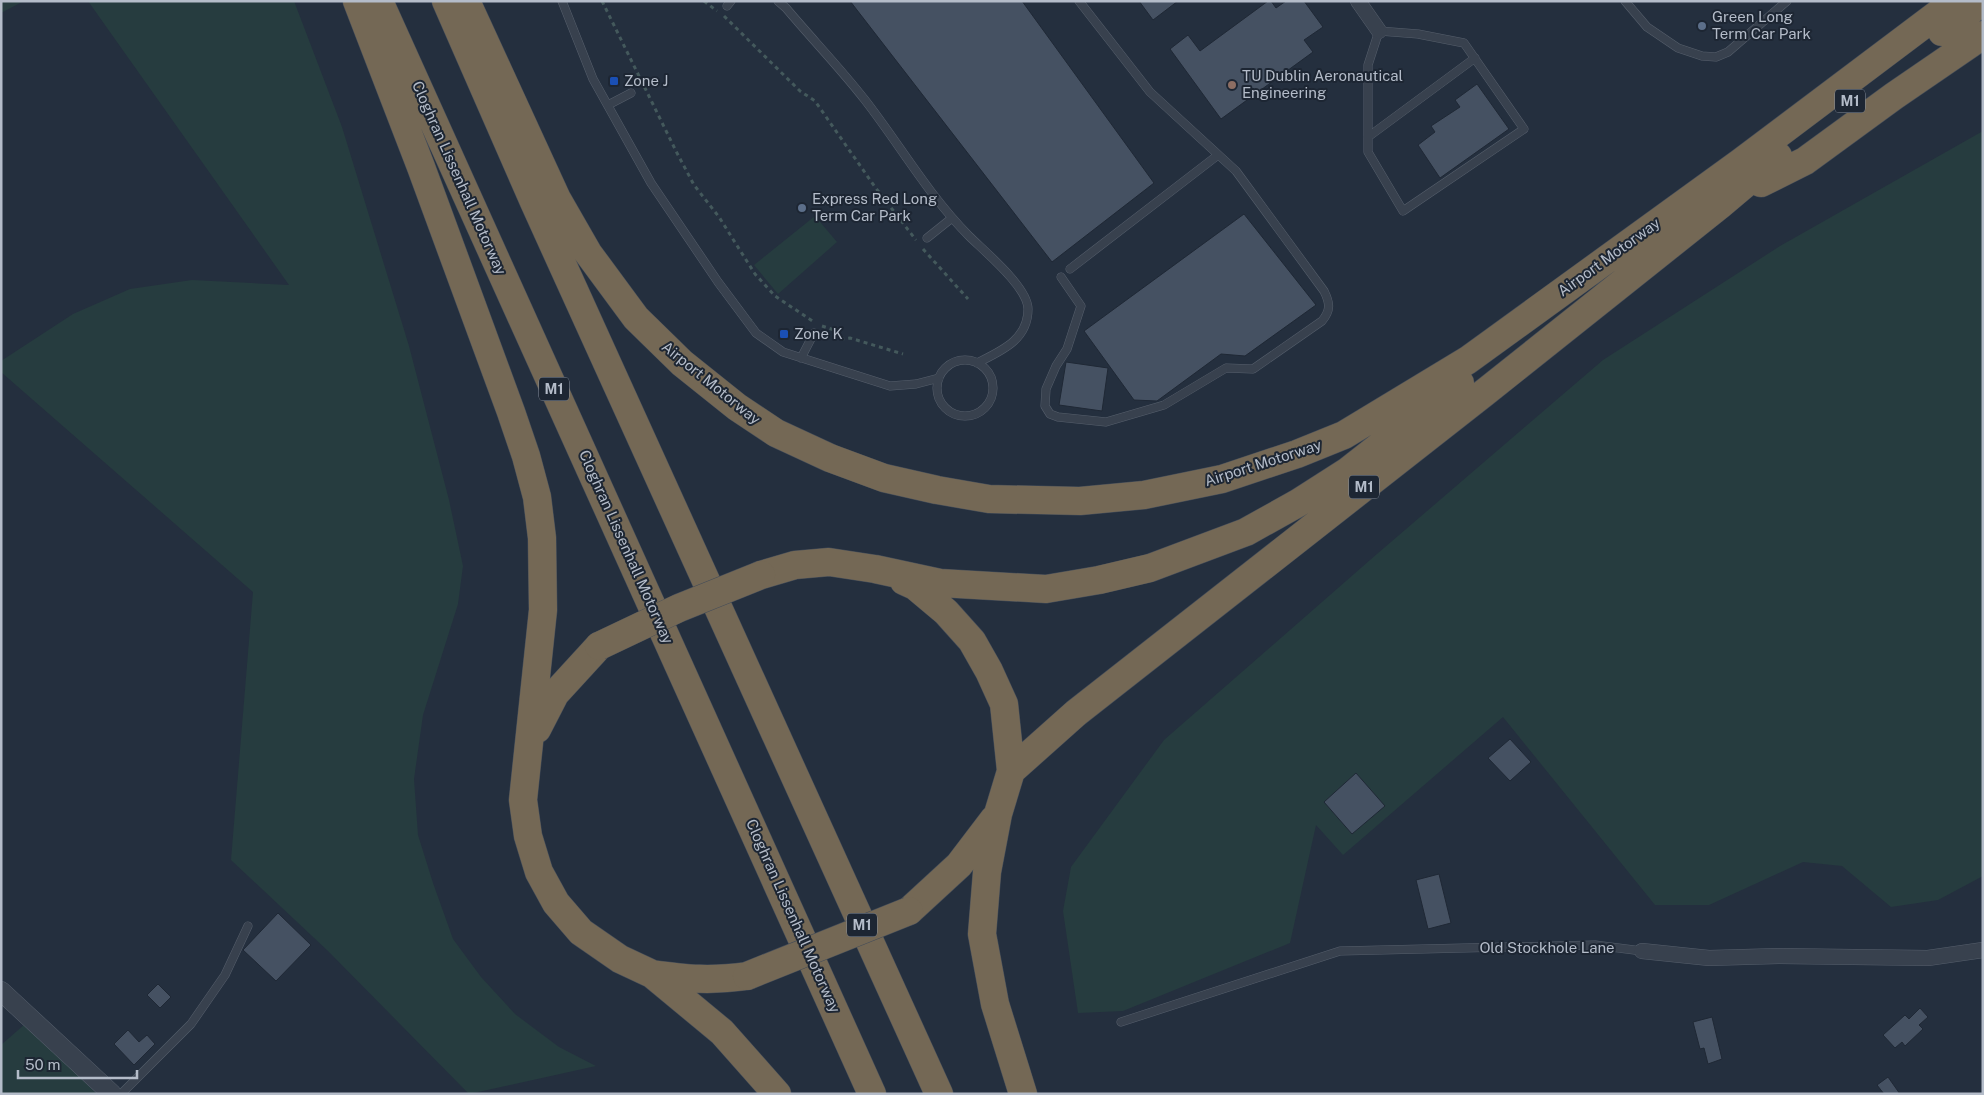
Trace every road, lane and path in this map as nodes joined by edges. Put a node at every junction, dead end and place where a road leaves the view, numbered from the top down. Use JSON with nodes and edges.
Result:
{"nodes":[{"id":1,"x":357,"y":1,"type":"edge"},
{"id":2,"x":378,"y":1,"type":"edge"},
{"id":3,"x":446,"y":1,"type":"edge"},
{"id":4,"x":466,"y":1,"type":"edge"},
{"id":5,"x":562,"y":1,"type":"edge"},
{"id":6,"x":602,"y":1,"type":"edge"},
{"id":7,"x":704,"y":1,"type":"edge"},
{"id":8,"x":778,"y":1,"type":"edge"},
{"id":9,"x":1079,"y":1,"type":"edge"},
{"id":10,"x":1358,"y":1,"type":"edge"},
{"id":11,"x":1625,"y":1,"type":"edge"},
{"id":12,"x":1787,"y":1,"type":"edge"},
{"id":13,"x":1955,"y":1,"type":"edge"},
{"id":14,"x":1983,"y":1,"type":"edge"},
{"id":15,"x":1379,"y":31,"type":"junction"},
{"id":16,"x":1983,"y":35,"type":"edge"},
{"id":17,"x":1475,"y":58,"type":"junction"},
{"id":18,"x":631,"y":93,"type":"dead end"},
{"id":19,"x":608,"y":106,"type":"junction"},
{"id":20,"x":1368,"y":137,"type":"junction"},
{"id":21,"x":1218,"y":155,"type":"junction"},
{"id":22,"x":1741,"y":162,"type":"junction"},
{"id":23,"x":1720,"y":204,"type":"junction"},
{"id":24,"x":952,"y":218,"type":"junction"},
{"id":25,"x":926,"y":238,"type":"dead end"},
{"id":26,"x":1070,"y":269,"type":"dead end"},
{"id":27,"x":1061,"y":276,"type":"dead end"},
{"id":28,"x":968,"y":299,"type":"dead end"},
{"id":29,"x":814,"y":333,"type":"dead end"},
{"id":30,"x":903,"y":354,"type":"dead end"},
{"id":31,"x":801,"y":358,"type":"junction"},
{"id":32,"x":977,"y":363,"type":"junction"},
{"id":33,"x":939,"y":378,"type":"junction"},
{"id":34,"x":875,"y":569,"type":"junction"},
{"id":35,"x":529,"y":746,"type":"junction"},
{"id":36,"x":1011,"y":771,"type":"junction"},
{"id":37,"x":998,"y":814,"type":"junction"},
{"id":38,"x":248,"y":926,"type":"dead end"},
{"id":39,"x":1983,"y":950,"type":"edge"},
{"id":40,"x":1642,"y":951,"type":"joint"},
{"id":41,"x":652,"y":974,"type":"junction"},
{"id":42,"x":1,"y":991,"type":"edge"},
{"id":43,"x":1122,"y":1022,"type":"dead end"},
{"id":44,"x":112,"y":1094,"type":"edge"},
{"id":45,"x":121,"y":1094,"type":"edge"},
{"id":46,"x":776,"y":1094,"type":"edge"},
{"id":47,"x":872,"y":1094,"type":"edge"},
{"id":48,"x":939,"y":1094,"type":"edge"},
{"id":49,"x":1023,"y":1094,"type":"edge"}],
"edges":[{"from":1,"to":35,"type":"highway","number":"M1"},
{"from":2,"to":47,"type":"highway","name":"Cloghran Lissenhall Motorway","number":"M1"},
{"from":3,"to":48,"type":"highway","number":"M1"},
{"from":4,"to":22,"type":"highway","name":"Airport Motorway","number":"M1"},
{"from":5,"to":19,"type":"lane"},
{"from":6,"to":30,"type":"path"},
{"from":7,"to":28,"type":"path"},
{"from":8,"to":24,"type":"lane"},
{"from":9,"to":21,"type":"lane"},
{"from":10,"to":15,"type":"street"},
{"from":11,"to":12,"type":"lane"},
{"from":13,"to":22,"type":"highway","name":"Airport Motorway","number":"M1"},
{"from":14,"to":23,"type":"highway","name":"Airport Motorway","number":"M1"},
{"from":15,"to":17,"type":"lane"},
{"from":15,"to":20,"type":"lane"},
{"from":16,"to":23,"type":"highway","number":"M1"},
{"from":17,"to":20,"type":"lane"},
{"from":17,"to":20,"type":"lane"},
{"from":18,"to":19,"type":"lane"},
{"from":19,"to":31,"type":"lane"},
{"from":21,"to":26,"type":"lane"},
{"from":21,"to":27,"type":"lane"},
{"from":22,"to":34,"type":"highway","number":"M1"},
{"from":23,"to":36,"type":"highway","name":"Airport Motorway","number":"M1"},
{"from":24,"to":25,"type":"lane"},
{"from":24,"to":32,"type":"lane"},
{"from":29,"to":31,"type":"lane"},
{"from":31,"to":33,"type":"lane"},
{"from":32,"to":33,"type":"lane"},
{"from":32,"to":33,"type":"lane"},
{"from":34,"to":35,"type":"highway","number":"M1","bridge":true},
{"from":34,"to":36,"type":"highway","number":"M1"},
{"from":35,"to":41,"type":"highway","number":"M1"},
{"from":36,"to":37,"type":"highway","number":"M1"},
{"from":37,"to":41,"type":"highway","number":"M1","bridge":true},
{"from":37,"to":49,"type":"highway","number":"M1"},
{"from":38,"to":45,"type":"lane"},
{"from":39,"to":40,"type":"street","name":"Old Stockhole Lane"},
{"from":40,"to":43,"type":"lane","name":"Old Stockhole Lane"},
{"from":41,"to":46,"type":"highway"},
{"from":42,"to":44,"type":"street"}]}
